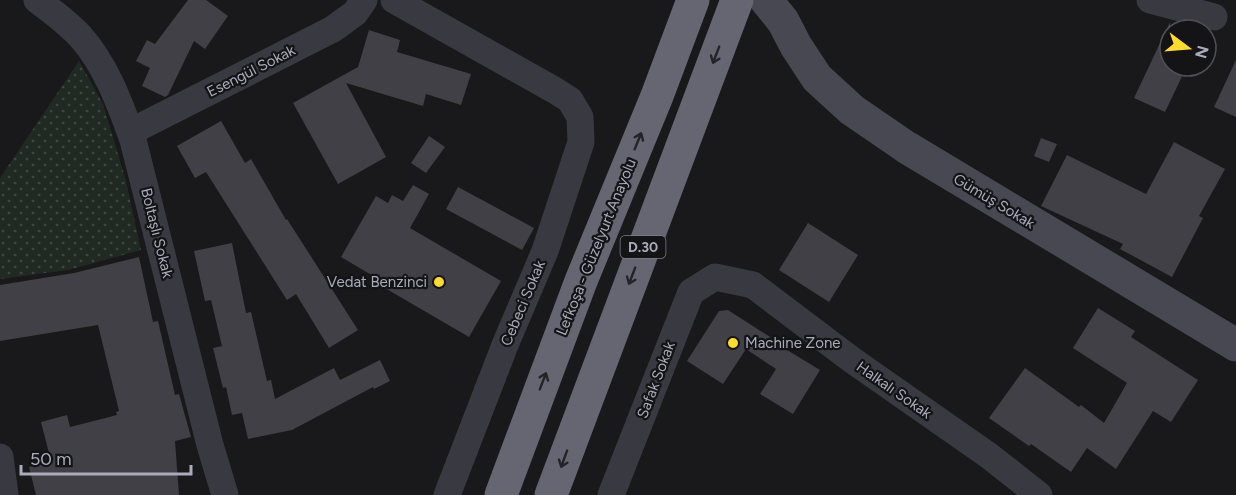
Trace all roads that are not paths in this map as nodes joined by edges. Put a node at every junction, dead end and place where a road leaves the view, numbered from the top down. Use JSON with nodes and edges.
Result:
{"nodes":[{"id":1,"x":37,"y":0,"type":"edge"},
{"id":2,"x":364,"y":0,"type":"edge"},
{"id":3,"x":394,"y":0,"type":"edge"},
{"id":4,"x":693,"y":0,"type":"edge"},
{"id":5,"x":737,"y":0,"type":"edge"},
{"id":6,"x":1150,"y":0,"type":"edge"},
{"id":7,"x":779,"y":7,"type":"edge"},
{"id":8,"x":1214,"y":17,"type":"dead end"},
{"id":9,"x":130,"y":132,"type":"junction"},
{"id":10,"x":715,"y":277,"type":"joint"},
{"id":11,"x":1236,"y":345,"type":"edge"},
{"id":12,"x":0,"y":457,"type":"edge"},
{"id":13,"x":5,"y":495,"type":"edge"},
{"id":14,"x":225,"y":495,"type":"edge"},
{"id":15,"x":447,"y":495,"type":"edge"},
{"id":16,"x":501,"y":495,"type":"edge"},
{"id":17,"x":551,"y":495,"type":"edge"},
{"id":18,"x":611,"y":495,"type":"edge"},
{"id":19,"x":1039,"y":495,"type":"edge"}],
"edges":[{"from":1,"to":9,"type":"street","name":"Boltaşlı Sokak"},
{"from":2,"to":9,"type":"street","name":"Esengül Sokak"},
{"from":3,"to":15,"type":"street","name":"Cebeci Sokak"},
{"from":16,"to":4,"type":"highway","name":"Lefkoşa - Güzelyurt Anayolu","number":"D.30","one_way":true},
{"from":5,"to":17,"type":"highway","number":"D.30","one_way":true},
{"from":6,"to":8,"type":"street"},
{"from":7,"to":11,"type":"street","name":"Gümüş Sokak"},
{"from":9,"to":14,"type":"street","name":"Boltaşlı Sokak"},
{"from":10,"to":18,"type":"street","name":"Safak Sokak"},
{"from":10,"to":19,"type":"street","name":"Halkalı Sokak"},
{"from":12,"to":13,"type":"street"}]}
